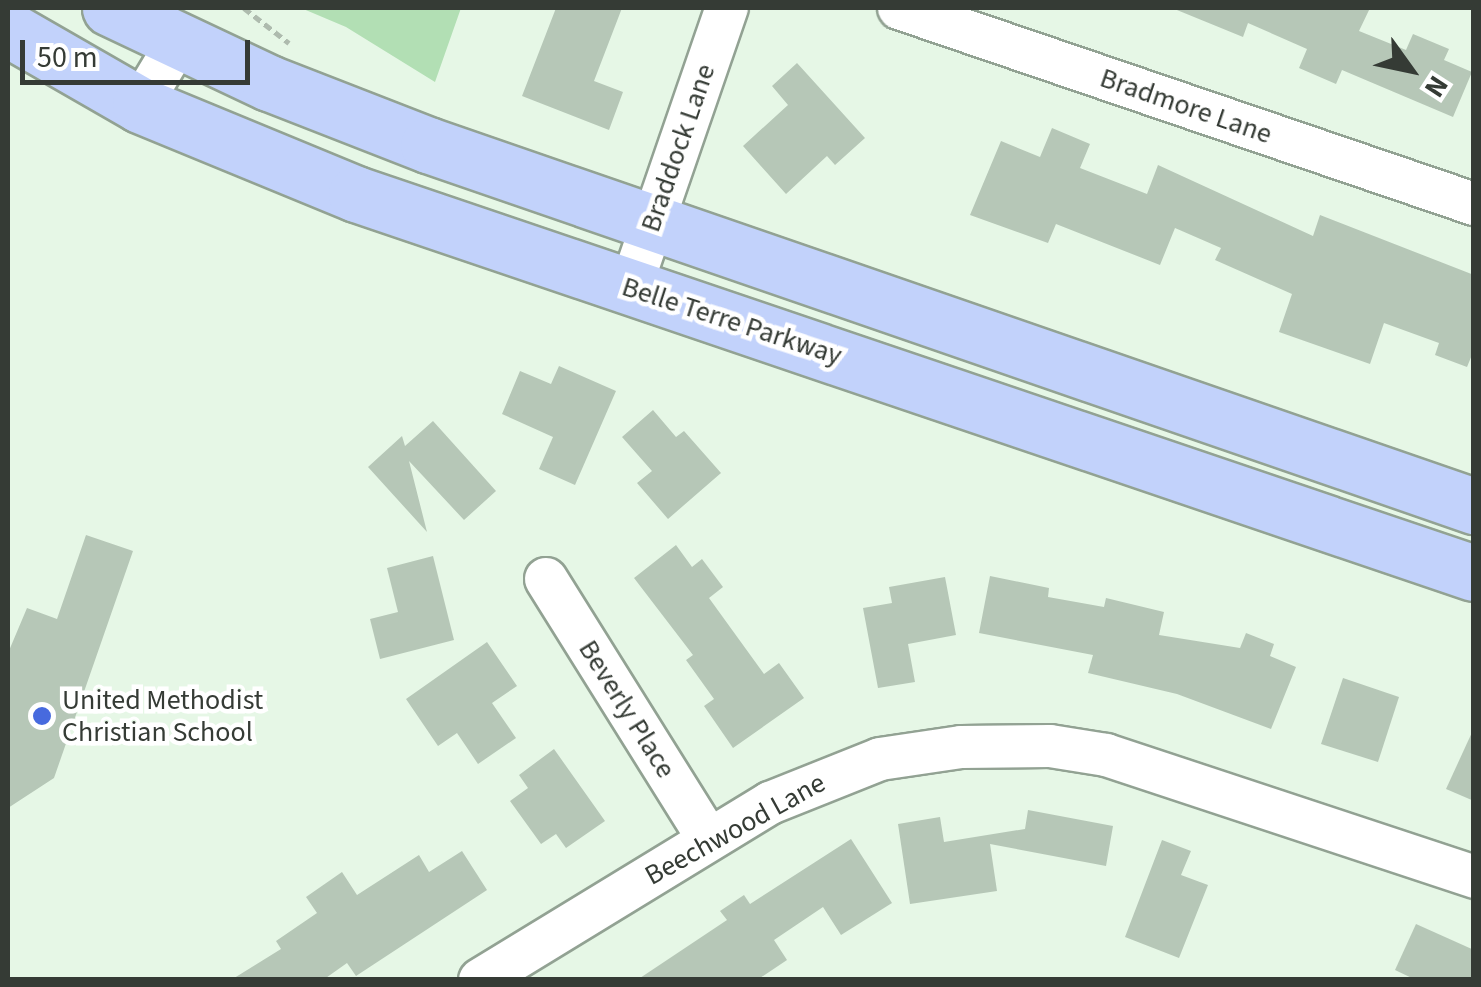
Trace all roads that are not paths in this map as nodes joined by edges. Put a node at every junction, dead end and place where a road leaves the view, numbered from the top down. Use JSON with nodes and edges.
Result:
{"nodes":[{"id":1,"x":110,"y":8,"type":"edge"},
{"id":2,"x":727,"y":8,"type":"edge"},
{"id":3,"x":899,"y":8,"type":"edge"},
{"id":4,"x":8,"y":28,"type":"edge"},
{"id":5,"x":178,"y":42,"type":"junction"},
{"id":6,"x":140,"y":104,"type":"junction"},
{"id":7,"x":1474,"y":204,"type":"edge"},
{"id":8,"x":653,"y":221,"type":"junction"},
{"id":9,"x":630,"y":288,"type":"junction"},
{"id":10,"x":1474,"y":506,"type":"edge"},
{"id":11,"x":1474,"y":573,"type":"edge"},
{"id":12,"x":546,"y":579,"type":"dead end"},
{"id":13,"x":708,"y":838,"type":"junction"},
{"id":14,"x":1474,"y":877,"type":"edge"},
{"id":15,"x":480,"y":980,"type":"edge"}],
"edges":[{"from":1,"to":5,"type":"main road"},
{"from":2,"to":8,"type":"street","name":"Braddock Lane"},
{"from":3,"to":7,"type":"street","name":"Bradmore Lane"},
{"from":4,"to":6,"type":"main road","name":"Belle Terre Parkway"},
{"from":5,"to":6,"type":"street"},
{"from":5,"to":8,"type":"main road"},
{"from":6,"to":9,"type":"main road","name":"Belle Terre Parkway"},
{"from":8,"to":9,"type":"street","name":"Braddock Lane"},
{"from":8,"to":10,"type":"main road"},
{"from":9,"to":11,"type":"main road","name":"Belle Terre Parkway"},
{"from":12,"to":13,"type":"street","name":"Beverly Place"},
{"from":13,"to":14,"type":"street","name":"Beechwood Lane"},
{"from":13,"to":15,"type":"street","name":"Beechwood Lane"}]}
